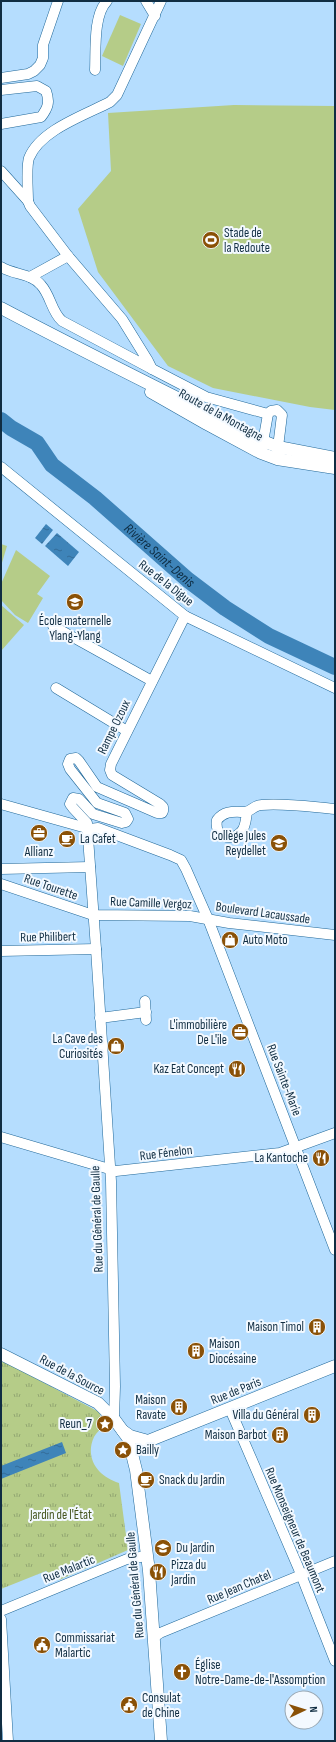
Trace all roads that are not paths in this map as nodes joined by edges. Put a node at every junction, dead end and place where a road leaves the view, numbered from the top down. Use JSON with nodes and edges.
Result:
{"nodes":[{"id":1,"x":58,"y":1,"type":"edge"},
{"id":2,"x":107,"y":1,"type":"edge"},
{"id":3,"x":146,"y":1,"type":"edge"},
{"id":4,"x":161,"y":1,"type":"edge"},
{"id":5,"x":155,"y":16,"type":"junction"},
{"id":6,"x":94,"y":70,"type":"dead end"},
{"id":7,"x":1,"y":78,"type":"edge"},
{"id":8,"x":1,"y":90,"type":"edge"},
{"id":9,"x":1,"y":124,"type":"edge"},
{"id":10,"x":1,"y":171,"type":"edge"},
{"id":11,"x":28,"y":201,"type":"junction"},
{"id":12,"x":68,"y":256,"type":"junction"},
{"id":13,"x":1,"y":267,"type":"edge"},
{"id":14,"x":30,"y":277,"type":"junction"},
{"id":15,"x":1,"y":308,"type":"edge"},
{"id":16,"x":152,"y":369,"type":"junction"},
{"id":17,"x":268,"y":414,"type":"junction"},
{"id":18,"x":262,"y":447,"type":"junction"},
{"id":19,"x":277,"y":453,"type":"junction"},
{"id":20,"x":335,"y":458,"type":"edge"},
{"id":21,"x":1,"y":467,"type":"edge"},
{"id":22,"x":335,"y":468,"type":"edge"},
{"id":23,"x":185,"y":616,"type":"junction"},
{"id":24,"x":53,"y":626,"type":"dead end"},
{"id":25,"x":152,"y":681,"type":"junction"},
{"id":26,"x":56,"y":688,"type":"dead end"},
{"id":27,"x":335,"y":688,"type":"edge"},
{"id":28,"x":127,"y":731,"type":"junction"},
{"id":29,"x":1,"y":804,"type":"edge"},
{"id":30,"x":335,"y":810,"type":"edge"},
{"id":31,"x":247,"y":812,"type":"dead end"},
{"id":32,"x":87,"y":829,"type":"junction"},
{"id":33,"x":90,"y":867,"type":"junction"},
{"id":34,"x":1,"y":869,"type":"edge"},
{"id":35,"x":1,"y":884,"type":"edge"},
{"id":36,"x":203,"y":908,"type":"junction"},
{"id":37,"x":93,"y":915,"type":"junction"},
{"id":38,"x":190,"y":916,"type":"junction"},
{"id":39,"x":208,"y":919,"type":"junction"},
{"id":40,"x":335,"y":935,"type":"edge"},
{"id":41,"x":96,"y":949,"type":"junction"},
{"id":42,"x":1,"y":951,"type":"edge"},
{"id":43,"x":146,"y":1011,"type":"dead end"},
{"id":44,"x":100,"y":1018,"type":"junction"},
{"id":45,"x":335,"y":1133,"type":"edge"},
{"id":46,"x":1,"y":1137,"type":"edge"},
{"id":47,"x":296,"y":1147,"type":"junction"},
{"id":48,"x":110,"y":1170,"type":"junction"},
{"id":49,"x":335,"y":1250,"type":"edge"},
{"id":50,"x":1,"y":1354,"type":"edge"},
{"id":51,"x":335,"y":1366,"type":"edge"},
{"id":52,"x":230,"y":1409,"type":"junction"},
{"id":53,"x":114,"y":1418,"type":"junction"},
{"id":54,"x":122,"y":1430,"type":"junction"},
{"id":55,"x":148,"y":1441,"type":"junction"},
{"id":56,"x":136,"y":1470,"type":"junction"},
{"id":57,"x":147,"y":1556,"type":"junction"},
{"id":58,"x":335,"y":1561,"type":"edge"},
{"id":59,"x":301,"y":1575,"type":"junction"},
{"id":60,"x":1,"y":1611,"type":"edge"},
{"id":61,"x":1,"y":1619,"type":"edge"},
{"id":62,"x":154,"y":1637,"type":"junction"},
{"id":63,"x":335,"y":1662,"type":"edge"},
{"id":64,"x":8,"y":1741,"type":"edge"},
{"id":65,"x":161,"y":1741,"type":"edge"}],
"edges":[{"from":1,"to":7,"type":"street"},
{"from":2,"to":6,"type":"street"},
{"from":3,"to":5,"type":"street"},
{"from":4,"to":5,"type":"street"},
{"from":5,"to":11,"type":"street"},
{"from":8,"to":9,"type":"street"},
{"from":10,"to":11,"type":"street"},
{"from":11,"to":12,"type":"street"},
{"from":12,"to":14,"type":"street"},
{"from":12,"to":16,"type":"street"},
{"from":13,"to":14,"type":"street"},
{"from":14,"to":16,"type":"street"},
{"from":15,"to":18,"type":"main road","name":"Route de la Montagne"},
{"from":16,"to":17,"type":"street"},
{"from":17,"to":18,"type":"street"},
{"from":17,"to":19,"type":"street"},
{"from":18,"to":19,"type":"main road","name":"Route de la Montagne"},
{"from":19,"to":20,"type":"main road","name":"Route de la Montagne"},
{"from":19,"to":22,"type":"main road","name":"Route de la Montagne"},
{"from":21,"to":23,"type":"street","name":"Rue de la Digue"},
{"from":23,"to":25,"type":"street","name":"Rampe Ozoux"},
{"from":23,"to":27,"type":"street","name":"Rue de la Digue"},
{"from":24,"to":25,"type":"street"},
{"from":25,"to":28,"type":"street","name":"Rampe Ozoux"},
{"from":26,"to":28,"type":"street"},
{"from":28,"to":32,"type":"street","name":"Rampe Ozoux"},
{"from":29,"to":32,"type":"street","name":"Boulevard Lacaussade"},
{"from":30,"to":31,"type":"street"},
{"from":32,"to":33,"type":"street","name":"Rue du Général de Gaulle"},
{"from":32,"to":36,"type":"street","name":"Boulevard Lacaussade"},
{"from":33,"to":34,"type":"street","name":"Rue Tourette"},
{"from":33,"to":37,"type":"street","name":"Rue du Général de Gaulle"},
{"from":35,"to":37,"type":"street","name":"Rue Tourette"},
{"from":36,"to":38,"type":"street"},
{"from":36,"to":39,"type":"street","name":"Boulevard Lacaussade"},
{"from":37,"to":38,"type":"street","name":"Rue Camille Vergoz"},
{"from":37,"to":41,"type":"street","name":"Rue du Général de Gaulle"},
{"from":38,"to":39,"type":"street","name":"Rue Camille Vergoz"},
{"from":39,"to":40,"type":"street","name":"Boulevard Lacaussade"},
{"from":39,"to":47,"type":"street","name":"Rue Sainte-Marie"},
{"from":41,"to":42,"type":"street","name":"Rue Philibert"},
{"from":41,"to":44,"type":"street","name":"Rue du Général de Gaulle"},
{"from":43,"to":44,"type":"street"},
{"from":44,"to":48,"type":"street","name":"Rue du Général de Gaulle"},
{"from":45,"to":47,"type":"street","name":"Rue Fénelon"},
{"from":46,"to":48,"type":"street","name":"Rue Fénelon"},
{"from":47,"to":48,"type":"street","name":"Rue Fénelon"},
{"from":47,"to":49,"type":"street","name":"Rue Sainte-Marie"},
{"from":48,"to":53,"type":"street","name":"Rue du Général de Gaulle"},
{"from":50,"to":53,"type":"main road","name":"Rue de la Source"},
{"from":51,"to":52,"type":"main road","name":"Rue de Paris"},
{"from":52,"to":55,"type":"main road","name":"Rue de Paris"},
{"from":52,"to":59,"type":"street","name":"Rue Monseigneur de Beaumont"},
{"from":53,"to":54,"type":"main road","name":"Rue de la Source"},
{"from":54,"to":55,"type":"main road"},
{"from":54,"to":56,"type":"main road","name":"Rue du Général de Gaulle"},
{"from":55,"to":56,"type":"main road"},
{"from":56,"to":57,"type":"main road","name":"Rue du Général de Gaulle"},
{"from":57,"to":60,"type":"street","name":"Rue Malartic"},
{"from":57,"to":62,"type":"main road","name":"Rue du Général de Gaulle"},
{"from":58,"to":59,"type":"street","name":"Rue Jean Chatel"},
{"from":59,"to":62,"type":"street","name":"Rue Jean Chatel"},
{"from":59,"to":63,"type":"street","name":"Rue Monseigneur de Beaumont"},
{"from":61,"to":64,"type":"street"},
{"from":62,"to":65,"type":"main road","name":"Rue du Général de Gaulle"}]}
